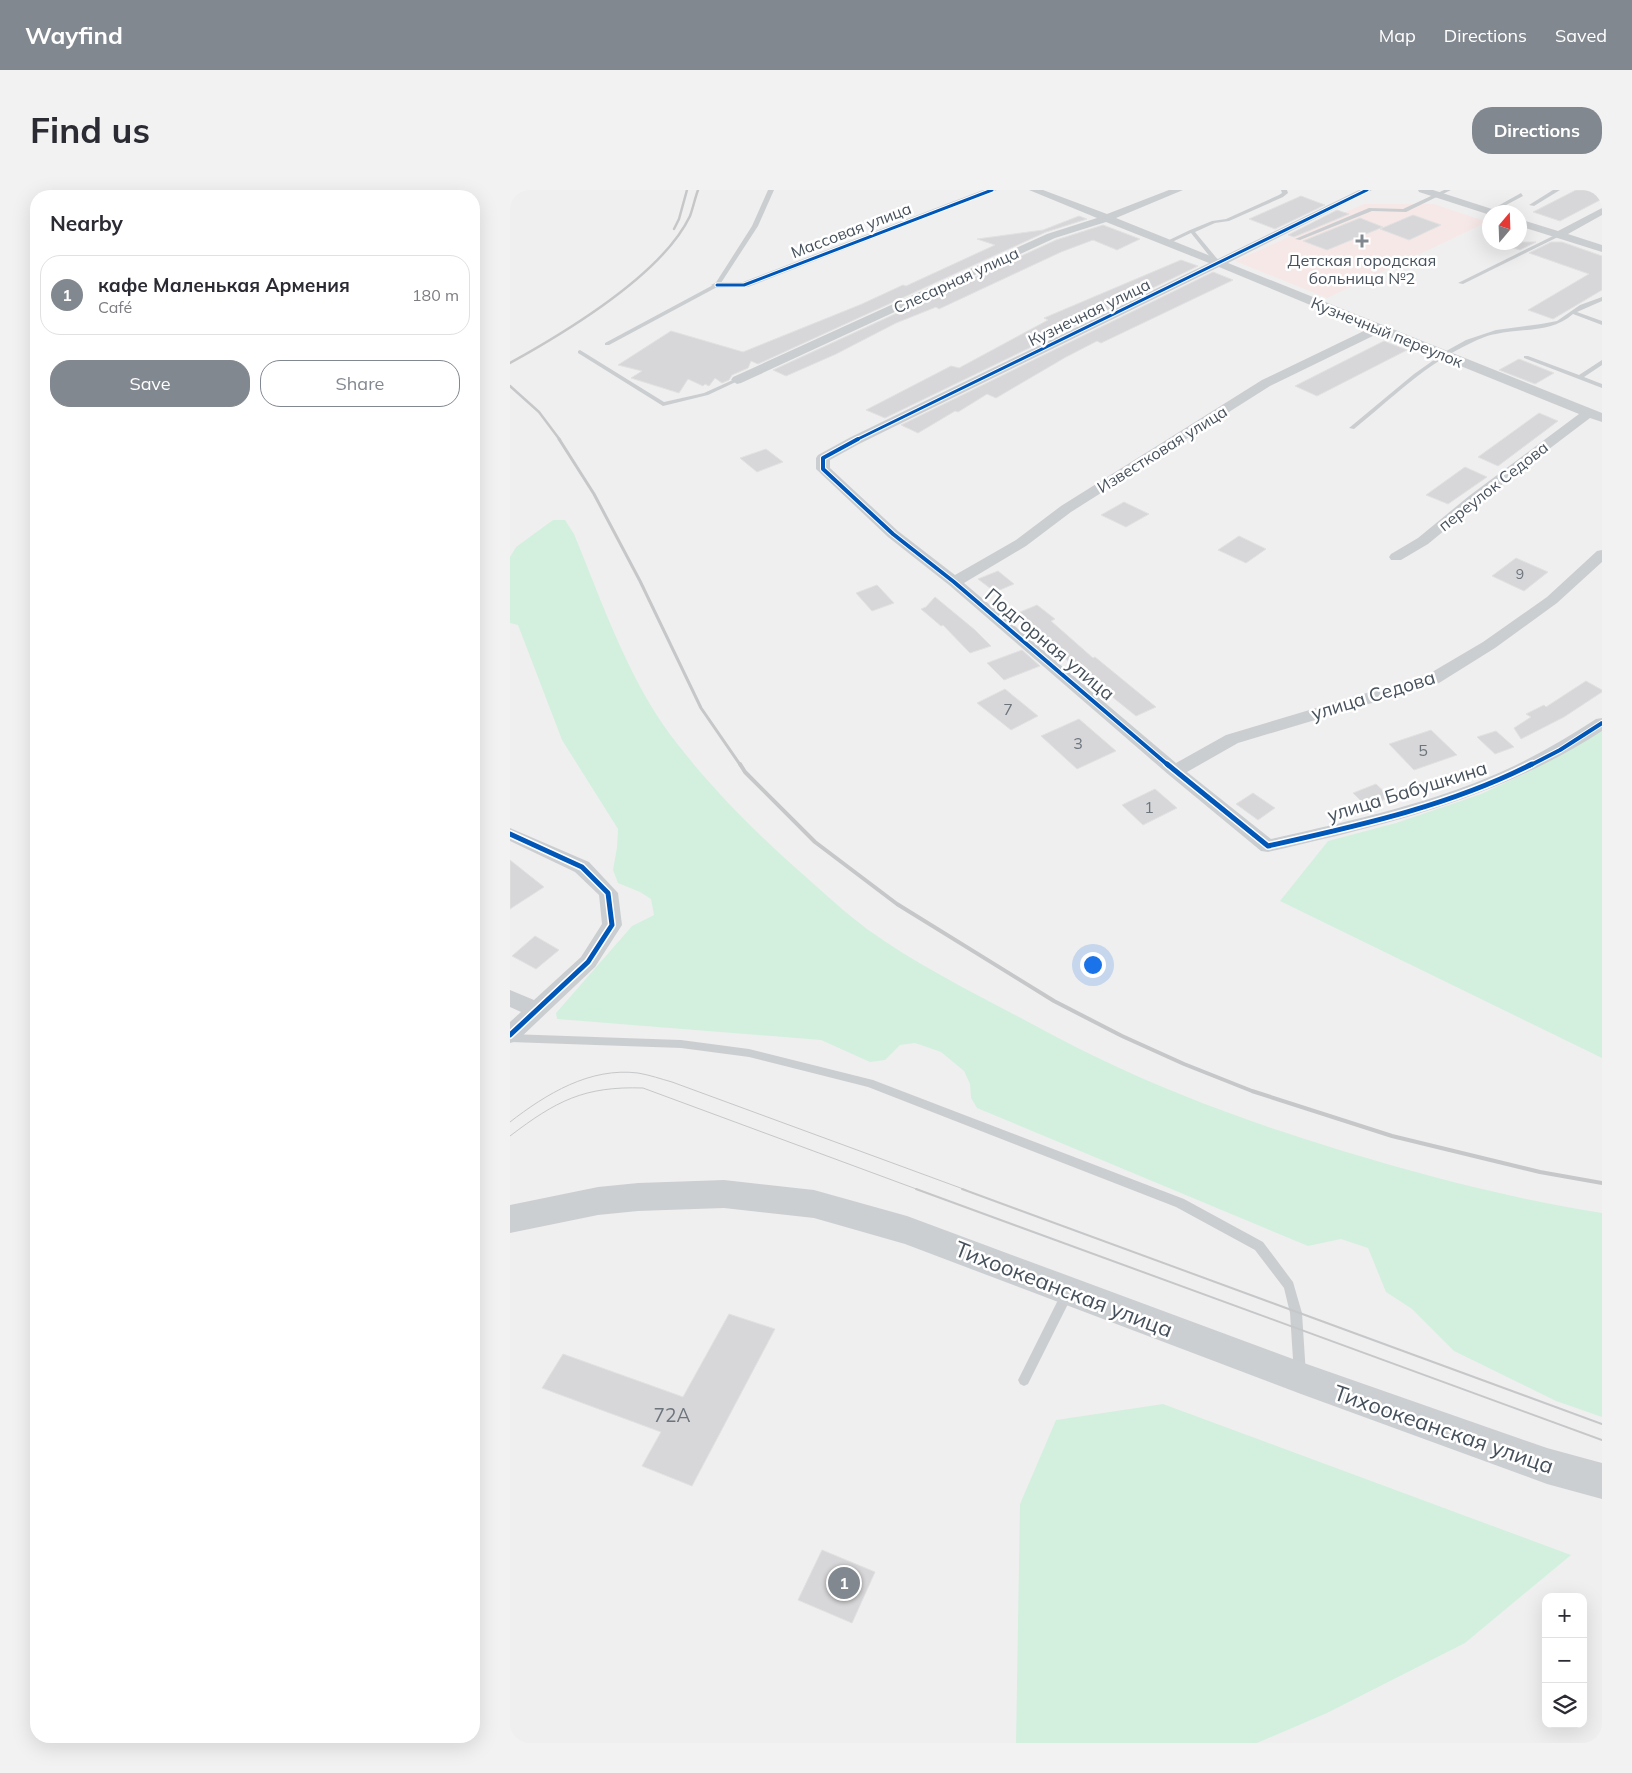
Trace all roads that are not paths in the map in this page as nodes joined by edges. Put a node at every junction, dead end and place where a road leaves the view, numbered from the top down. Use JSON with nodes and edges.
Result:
{"nodes":[{"id":1,"x":771,"y":190,"type":"edge"},
{"id":2,"x":992,"y":190,"type":"edge"},
{"id":3,"x":1034,"y":190,"type":"edge"},
{"id":4,"x":1178,"y":190,"type":"edge"},
{"id":5,"x":1284,"y":190,"type":"edge"},
{"id":6,"x":1367,"y":190,"type":"edge"},
{"id":7,"x":1423,"y":190,"type":"edge"},
{"id":8,"x":1557,"y":190,"type":"edge"},
{"id":9,"x":1443,"y":192,"type":"edge"},
{"id":10,"x":1521,"y":195,"type":"dead end"},
{"id":11,"x":1503,"y":205,"type":"edge"},
{"id":12,"x":1532,"y":205,"type":"dead end"},
{"id":13,"x":1482,"y":208,"type":"edge"},
{"id":14,"x":1602,"y":211,"type":"edge"},
{"id":15,"x":1107,"y":218,"type":"junction"},
{"id":16,"x":1527,"y":224,"type":"edge"},
{"id":17,"x":1192,"y":231,"type":"junction"},
{"id":18,"x":1559,"y":235,"type":"junction"},
{"id":19,"x":1298,"y":240,"type":"dead end"},
{"id":20,"x":1168,"y":242,"type":"junction"},
{"id":21,"x":1602,"y":249,"type":"edge"},
{"id":22,"x":1217,"y":262,"type":"junction"},
{"id":23,"x":1461,"y":283,"type":"dead end"},
{"id":24,"x":717,"y":285,"type":"junction"},
{"id":25,"x":1602,"y":299,"type":"edge"},
{"id":26,"x":1572,"y":312,"type":"junction"},
{"id":27,"x":1602,"y":323,"type":"edge"},
{"id":28,"x":1377,"y":329,"type":"junction"},
{"id":29,"x":607,"y":344,"type":"dead end"},
{"id":30,"x":580,"y":352,"type":"dead end"},
{"id":31,"x":1443,"y":356,"type":"junction"},
{"id":32,"x":1526,"y":358,"type":"dead end"},
{"id":33,"x":1602,"y":362,"type":"edge"},
{"id":34,"x":1580,"y":377,"type":"junction"},
{"id":35,"x":737,"y":380,"type":"joint"},
{"id":36,"x":1602,"y":386,"type":"edge"},
{"id":37,"x":1588,"y":413,"type":"junction"},
{"id":38,"x":1602,"y":418,"type":"edge"},
{"id":39,"x":1352,"y":428,"type":"dead end"},
{"id":40,"x":823,"y":458,"type":"joint"},
{"id":41,"x":1602,"y":554,"type":"edge"},
{"id":42,"x":1396,"y":557,"type":"dead end"},
{"id":43,"x":954,"y":582,"type":"junction"},
{"id":44,"x":1602,"y":723,"type":"edge"},
{"id":45,"x":1175,"y":770,"type":"junction"},
{"id":46,"x":510,"y":834,"type":"edge"},
{"id":47,"x":1268,"y":846,"type":"joint"},
{"id":48,"x":510,"y":998,"type":"edge"},
{"id":49,"x":537,"y":1010,"type":"junction"},
{"id":50,"x":510,"y":1036,"type":"edge"},
{"id":51,"x":510,"y":1219,"type":"edge"},
{"id":52,"x":1069,"y":1291,"type":"junction"},
{"id":53,"x":1301,"y":1378,"type":"junction"},
{"id":54,"x":1024,"y":1380,"type":"dead end"},
{"id":55,"x":1602,"y":1481,"type":"edge"}],
"edges":[{"from":1,"to":24,"type":"lane"},
{"from":2,"to":24,"type":"street","name":"Массовая улица"},
{"from":3,"to":15,"type":"street","name":"Кузнечный переулок"},
{"from":4,"to":15,"type":"street","name":"Слесарная улица"},
{"from":5,"to":17,"type":"lane"},
{"from":6,"to":22,"type":"street","name":"Кузнечная улица"},
{"from":7,"to":9,"type":"street"},
{"from":8,"to":12,"type":"lane"},
{"from":9,"to":13,"type":"street"},
{"from":9,"to":19,"type":"lane"},
{"from":10,"to":11,"type":"lane"},
{"from":14,"to":18,"type":"street"},
{"from":15,"to":20,"type":"street","name":"Кузнечный переулок"},
{"from":15,"to":35,"type":"street","name":"Слесарная улица"},
{"from":16,"to":18,"type":"street"},
{"from":17,"to":20,"type":"lane"},
{"from":17,"to":22,"type":"lane"},
{"from":18,"to":21,"type":"street"},
{"from":18,"to":23,"type":"lane"},
{"from":20,"to":22,"type":"street","name":"Кузнечный переулок"},
{"from":22,"to":28,"type":"street","name":"Кузнечный переулок"},
{"from":22,"to":40,"type":"street","name":"Кузнечная улица"},
{"from":24,"to":29,"type":"lane"},
{"from":25,"to":26,"type":"lane"},
{"from":26,"to":27,"type":"lane"},
{"from":26,"to":31,"type":"lane"},
{"from":28,"to":31,"type":"street","name":"Кузнечный переулок"},
{"from":28,"to":43,"type":"street","name":"Известковая улица"},
{"from":30,"to":35,"type":"lane"},
{"from":31,"to":37,"type":"street","name":"Кузнечный переулок"},
{"from":31,"to":39,"type":"lane"},
{"from":32,"to":34,"type":"lane"},
{"from":33,"to":34,"type":"lane"},
{"from":34,"to":36,"type":"lane"},
{"from":37,"to":38,"type":"street","name":"Кузнечный переулок"},
{"from":37,"to":42,"type":"street","name":"переулок Седова"},
{"from":40,"to":43,"type":"street","name":"Подгорная улица"},
{"from":41,"to":45,"type":"street","name":"улица Седова"},
{"from":43,"to":45,"type":"street","name":"Подгорная улица"},
{"from":44,"to":47,"type":"street","name":"улица Бабушкина"},
{"from":45,"to":47,"type":"street","name":"Подгорная улица"},
{"from":46,"to":49,"type":"street"},
{"from":48,"to":49,"type":"street"},
{"from":49,"to":50,"type":"street"},
{"from":50,"to":53,"type":"lane"},
{"from":51,"to":52,"type":"main road","name":"Тихоокеанская улица"},
{"from":52,"to":53,"type":"main road","name":"Тихоокеанская улица"},
{"from":52,"to":54,"type":"lane"},
{"from":53,"to":55,"type":"main road","name":"Тихоокеанская улица"}]}
